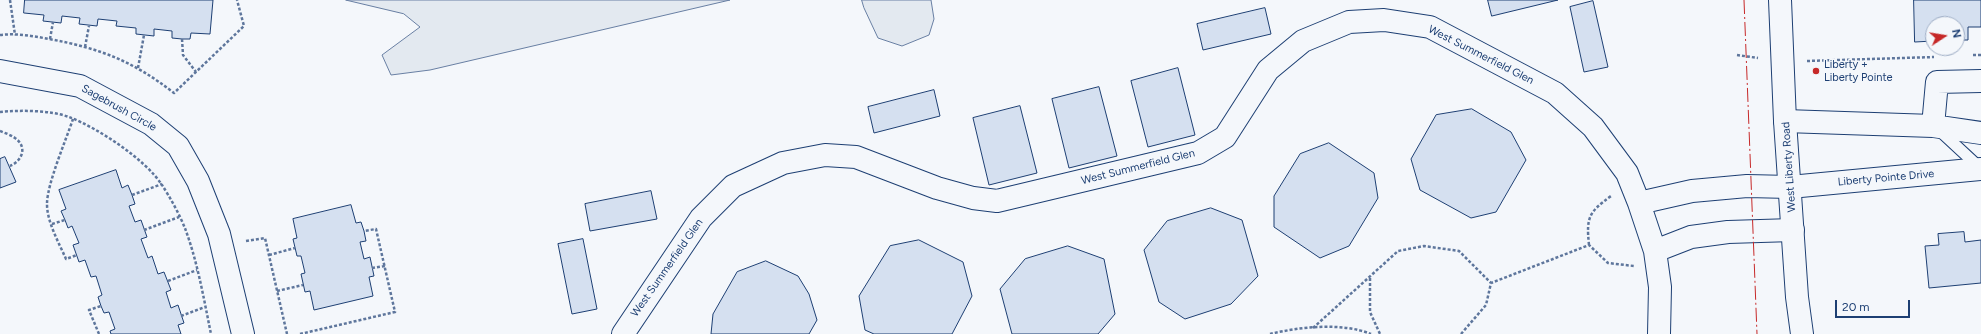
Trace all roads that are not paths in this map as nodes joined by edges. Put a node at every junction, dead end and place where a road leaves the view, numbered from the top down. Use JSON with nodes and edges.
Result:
{"nodes":[{"id":1,"x":1780,"y":0,"type":"edge"},
{"id":2,"x":1,"y":65,"type":"edge"},
{"id":3,"x":1981,"y":81,"type":"edge"},
{"id":4,"x":1785,"y":121,"type":"junction"},
{"id":5,"x":1934,"y":126,"type":"junction"},
{"id":6,"x":1981,"y":133,"type":"edge"},
{"id":7,"x":1980,"y":169,"type":"edge"},
{"id":8,"x":1790,"y":187,"type":"junction"},
{"id":9,"x":1639,"y":203,"type":"junction"},
{"id":10,"x":1793,"y":230,"type":"junction"},
{"id":11,"x":1654,"y":251,"type":"junction"},
{"id":12,"x":243,"y":334,"type":"edge"},
{"id":13,"x":623,"y":334,"type":"edge"},
{"id":14,"x":1659,"y":334,"type":"edge"},
{"id":15,"x":1802,"y":334,"type":"edge"}],
"edges":[{"from":1,"to":4,"type":"street","name":"West Liberty Road"},
{"from":2,"to":12,"type":"street","name":"Sagebrush Circle"},
{"from":3,"to":5,"type":"street"},
{"from":4,"to":5,"type":"street"},
{"from":4,"to":8,"type":"street","name":"West Liberty Road"},
{"from":5,"to":6,"type":"street"},
{"from":5,"to":7,"type":"lane"},
{"from":7,"to":8,"type":"street","name":"Liberty Pointe Drive"},
{"from":8,"to":9,"type":"street"},
{"from":8,"to":10,"type":"street","name":"West Liberty Road"},
{"from":9,"to":11,"type":"street","name":"West Summerfield Glen"},
{"from":9,"to":13,"type":"street","name":"West Summerfield Glen"},
{"from":10,"to":11,"type":"street"},
{"from":10,"to":15,"type":"street","name":"West Liberty Road"},
{"from":11,"to":14,"type":"street","name":"West Summerfield Glen"}]}
